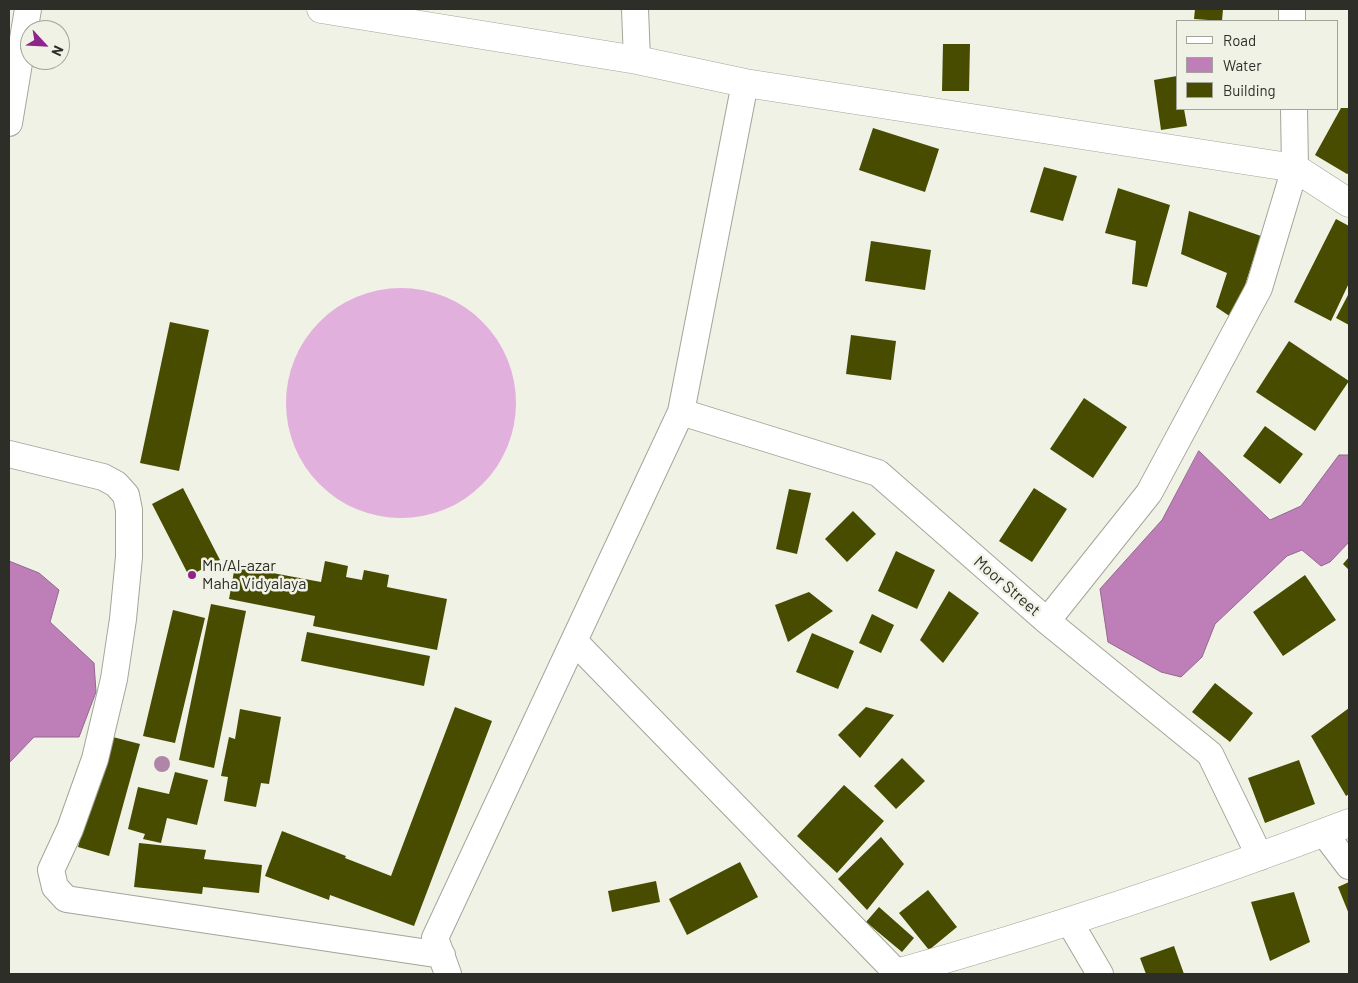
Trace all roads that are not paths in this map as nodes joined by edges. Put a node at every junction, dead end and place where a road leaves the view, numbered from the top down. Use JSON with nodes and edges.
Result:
{"nodes":[{"id":1,"x":28,"y":9,"type":"edge"},
{"id":2,"x":321,"y":9,"type":"edge"},
{"id":3,"x":635,"y":9,"type":"edge"},
{"id":4,"x":637,"y":60,"type":"junction"},
{"id":5,"x":745,"y":82,"type":"junction"},
{"id":6,"x":1294,"y":110,"type":"edge"},
{"id":7,"x":9,"y":123,"type":"edge"},
{"id":8,"x":1295,"y":168,"type":"junction"},
{"id":9,"x":1349,"y":203,"type":"edge"},
{"id":10,"x":681,"y":412,"type":"junction"},
{"id":11,"x":9,"y":454,"type":"edge"},
{"id":12,"x":1048,"y":621,"type":"junction"},
{"id":13,"x":574,"y":641,"type":"junction"},
{"id":14,"x":1349,"y":823,"type":"edge"},
{"id":15,"x":1324,"y":833,"type":"junction"},
{"id":16,"x":1260,"y":857,"type":"junction"},
{"id":17,"x":1349,"y":866,"type":"edge"},
{"id":18,"x":1069,"y":921,"type":"junction"},
{"id":19,"x":445,"y":965,"type":"edge"},
{"id":20,"x":895,"y":974,"type":"edge"},
{"id":21,"x":1100,"y":974,"type":"edge"}],
"edges":[{"from":1,"to":7,"type":"street"},
{"from":2,"to":4,"type":"street"},
{"from":3,"to":4,"type":"street"},
{"from":4,"to":5,"type":"street"},
{"from":5,"to":8,"type":"street"},
{"from":5,"to":10,"type":"street"},
{"from":6,"to":8,"type":"street"},
{"from":8,"to":9,"type":"street"},
{"from":8,"to":12,"type":"street"},
{"from":10,"to":12,"type":"street","name":"Moor Street"},
{"from":10,"to":13,"type":"street"},
{"from":11,"to":19,"type":"street"},
{"from":12,"to":16,"type":"street","name":"Moor Street"},
{"from":13,"to":19,"type":"street"},
{"from":13,"to":20,"type":"street"},
{"from":14,"to":15,"type":"street"},
{"from":15,"to":16,"type":"street"},
{"from":15,"to":17,"type":"street"},
{"from":16,"to":18,"type":"street"},
{"from":18,"to":20,"type":"street"},
{"from":18,"to":21,"type":"street"}]}
